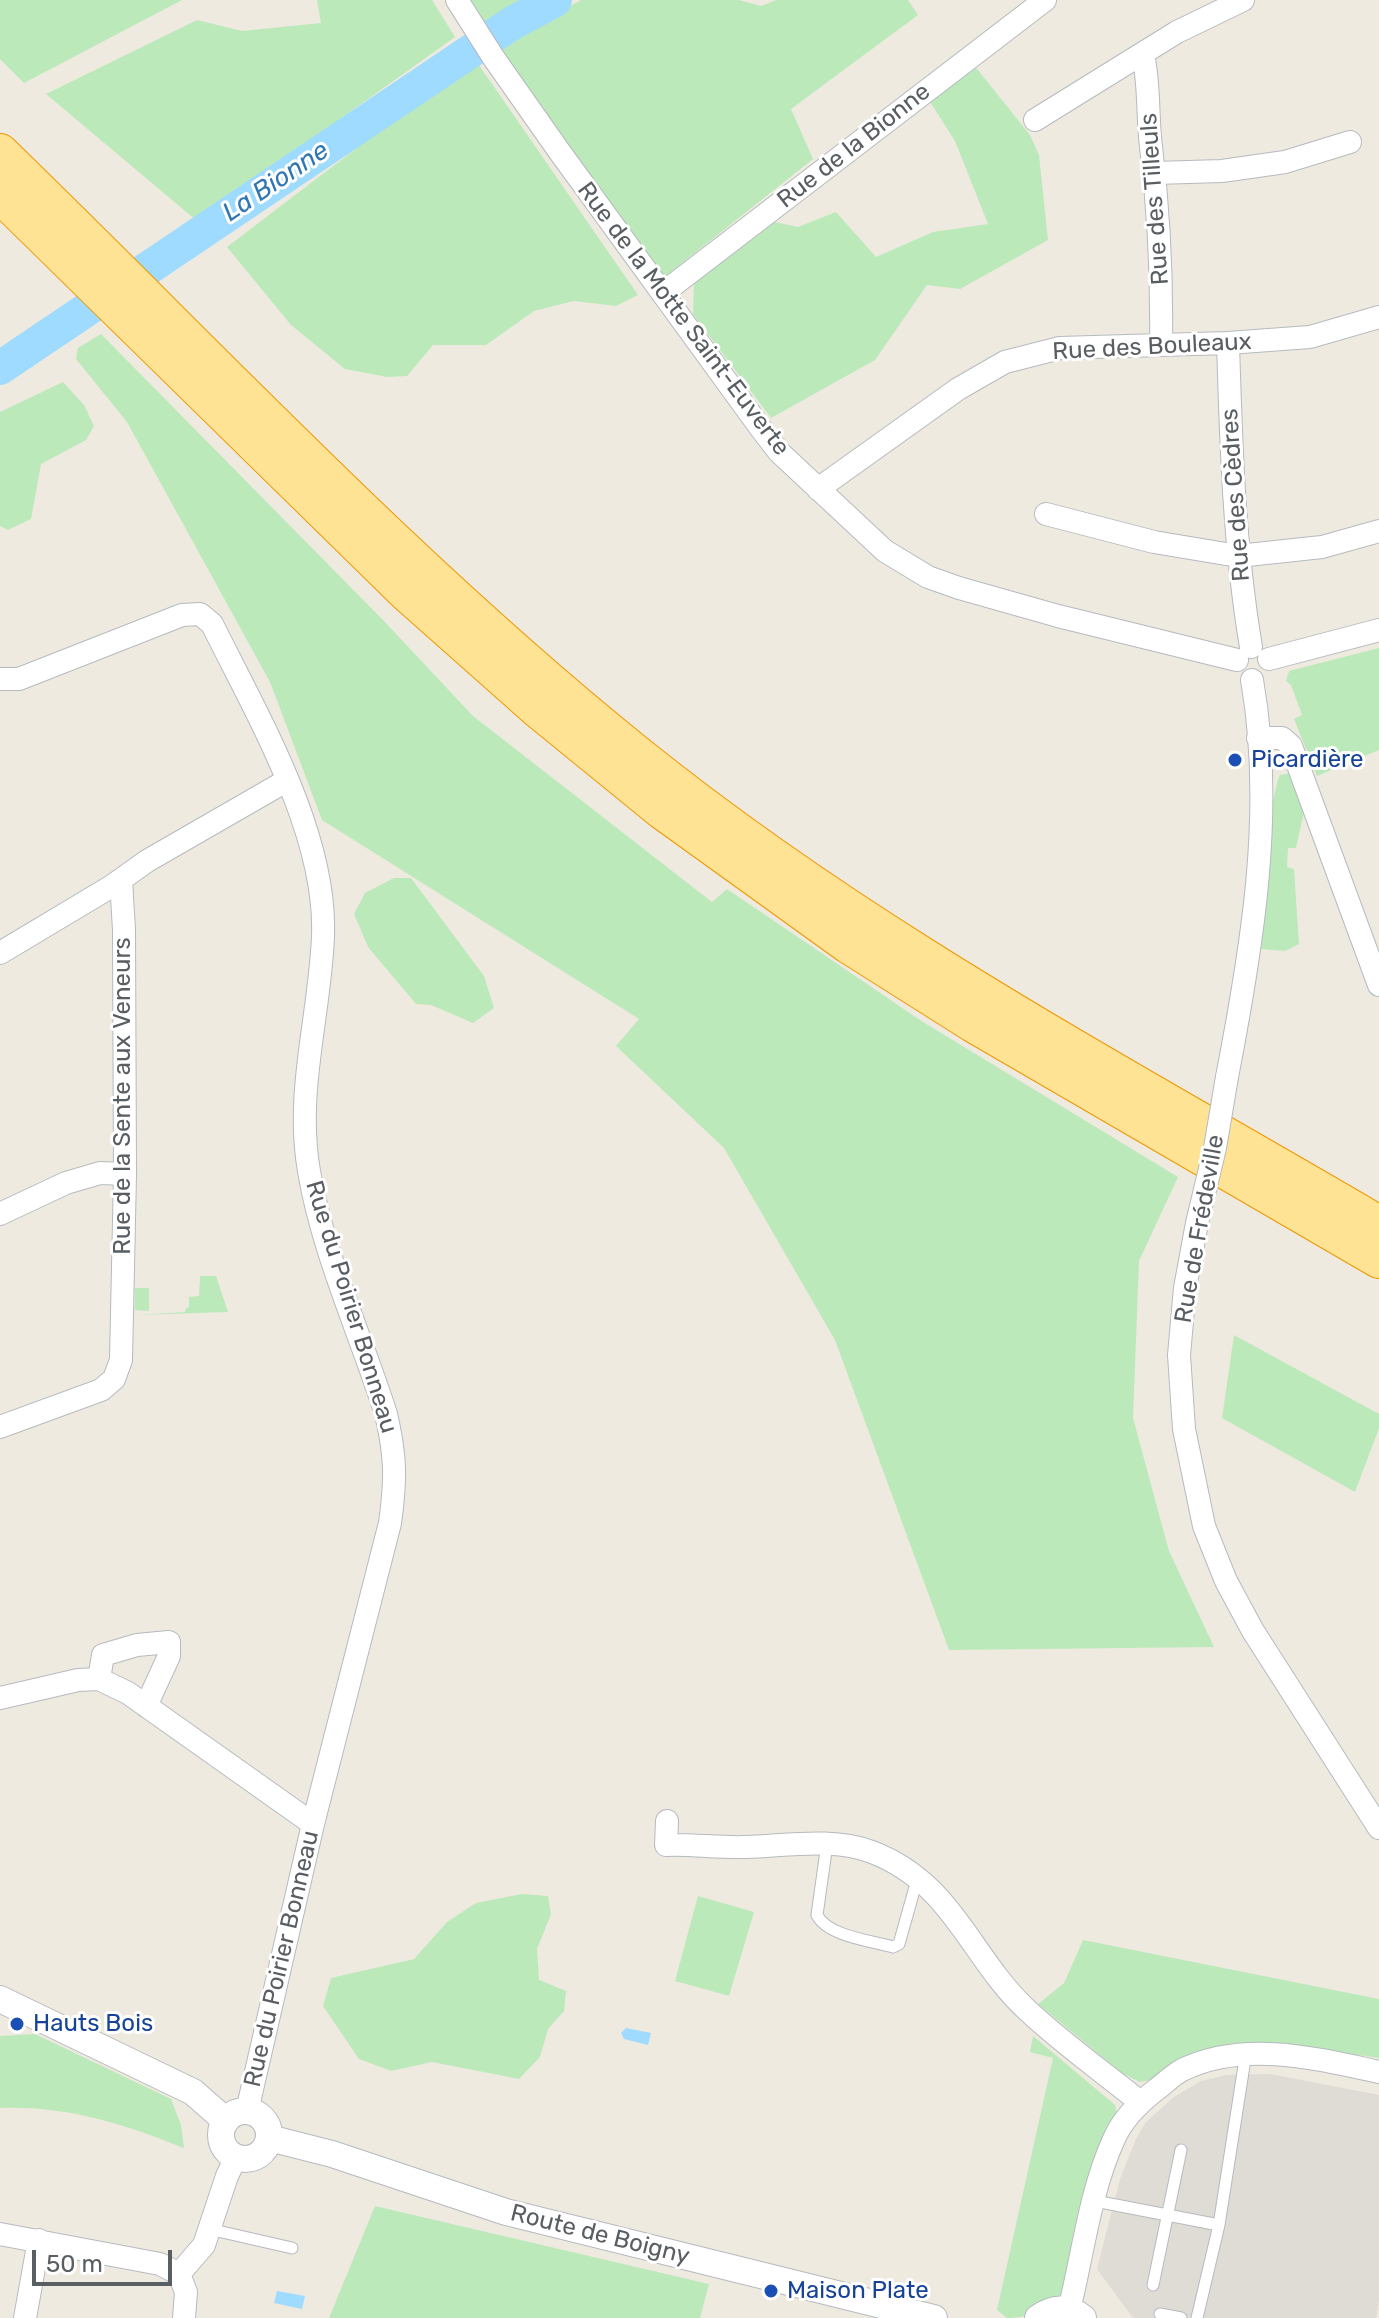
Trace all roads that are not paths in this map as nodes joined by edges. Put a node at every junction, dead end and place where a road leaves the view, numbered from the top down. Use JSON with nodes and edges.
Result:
{"nodes":[{"id":1,"x":457,"y":0,"type":"edge"},
{"id":2,"x":1045,"y":0,"type":"edge"},
{"id":3,"x":1243,"y":0,"type":"edge"},
{"id":4,"x":1143,"y":55,"type":"junction"},
{"id":5,"x":1035,"y":120,"type":"dead end"},
{"id":6,"x":1350,"y":142,"type":"dead end"},
{"id":7,"x":0,"y":152,"type":"edge"},
{"id":8,"x":1155,"y":173,"type":"junction"},
{"id":9,"x":0,"y":195,"type":"edge"},
{"id":10,"x":103,"y":276,"type":"junction"},
{"id":11,"x":663,"y":293,"type":"junction"},
{"id":12,"x":1379,"y":317,"type":"edge"},
{"id":13,"x":1228,"y":343,"type":"junction"},
{"id":14,"x":1161,"y":344,"type":"junction"},
{"id":15,"x":818,"y":489,"type":"junction"},
{"id":16,"x":1046,"y":514,"type":"dead end"},
{"id":17,"x":1379,"y":531,"type":"edge"},
{"id":18,"x":1238,"y":556,"type":"junction"},
{"id":19,"x":415,"y":581,"type":"junction"},
{"id":20,"x":1379,"y":630,"type":"edge"},
{"id":21,"x":1252,"y":655,"type":"junction"},
{"id":22,"x":0,"y":679,"type":"edge"},
{"id":23,"x":1258,"y":738,"type":"junction"},
{"id":24,"x":286,"y":781,"type":"junction"},
{"id":25,"x":121,"y":880,"type":"junction"},
{"id":26,"x":0,"y":953,"type":"edge"},
{"id":27,"x":1379,"y":985,"type":"edge"},
{"id":28,"x":125,"y":1174,"type":"junction"},
{"id":29,"x":0,"y":1214,"type":"edge"},
{"id":30,"x":1379,"y":1224,"type":"edge"},
{"id":31,"x":1379,"y":1260,"type":"edge"},
{"id":32,"x":0,"y":1427,"type":"edge"},
{"id":33,"x":99,"y":1679,"type":"junction"},
{"id":34,"x":0,"y":1698,"type":"edge"},
{"id":35,"x":146,"y":1706,"type":"junction"},
{"id":36,"x":667,"y":1821,"type":"dead end"},
{"id":37,"x":313,"y":1824,"type":"junction"},
{"id":38,"x":1379,"y":1828,"type":"edge"},
{"id":39,"x":827,"y":1844,"type":"junction"},
{"id":40,"x":917,"y":1880,"type":"junction"},
{"id":41,"x":0,"y":1999,"type":"edge"},
{"id":42,"x":1246,"y":2053,"type":"junction"},
{"id":43,"x":1379,"y":2072,"type":"edge"},
{"id":44,"x":1140,"y":2102,"type":"junction"},
{"id":45,"x":236,"y":2116,"type":"junction"},
{"id":46,"x":269,"y":2138,"type":"junction"},
{"id":47,"x":1181,"y":2150,"type":"dead end"},
{"id":48,"x":236,"y":2157,"type":"junction"},
{"id":49,"x":1095,"y":2201,"type":"junction"},
{"id":50,"x":1169,"y":2217,"type":"junction"},
{"id":51,"x":1219,"y":2225,"type":"junction"},
{"id":52,"x":209,"y":2229,"type":"junction"},
{"id":53,"x":0,"y":2234,"type":"edge"},
{"id":54,"x":39,"y":2240,"type":"junction"},
{"id":55,"x":292,"y":2248,"type":"dead end"},
{"id":56,"x":179,"y":2274,"type":"junction"},
{"id":57,"x":1153,"y":2285,"type":"dead end"},
{"id":58,"x":1076,"y":2314,"type":"edge"},
{"id":59,"x":1160,"y":2314,"type":"dead end"},
{"id":60,"x":25,"y":2318,"type":"edge"},
{"id":61,"x":184,"y":2318,"type":"edge"},
{"id":62,"x":934,"y":2318,"type":"edge"},
{"id":63,"x":1038,"y":2318,"type":"edge"},
{"id":64,"x":1181,"y":2318,"type":"edge"},
{"id":65,"x":1197,"y":2318,"type":"edge"}],
"edges":[{"from":1,"to":11,"type":"street","name":"Rue de la Motte Saint-Euverte"},
{"from":2,"to":11,"type":"street","name":"Rue de la Bionne"},
{"from":3,"to":4,"type":"street"},
{"from":4,"to":5,"type":"street"},
{"from":4,"to":8,"type":"street","name":"Rue des Tilleuls"},
{"from":6,"to":8,"type":"street"},
{"from":7,"to":10,"type":"highway"},
{"from":8,"to":14,"type":"street","name":"Rue des Tilleuls"},
{"from":9,"to":10,"type":"highway"},
{"from":10,"to":19,"type":"highway"},
{"from":11,"to":15,"type":"street","name":"Rue de la Motte Saint-Euverte"},
{"from":12,"to":13,"type":"street","name":"Rue des Bouleaux"},
{"from":13,"to":14,"type":"street","name":"Rue des Bouleaux"},
{"from":13,"to":18,"type":"street","name":"Rue des Cèdres"},
{"from":14,"to":15,"type":"street","name":"Rue des Bouleaux"},
{"from":15,"to":21,"type":"street","name":"Rue de la Motte Saint-Euverte"},
{"from":16,"to":18,"type":"street"},
{"from":17,"to":18,"type":"street"},
{"from":18,"to":21,"type":"street","name":"Rue des Cèdres"},
{"from":19,"to":30,"type":"highway"},
{"from":19,"to":31,"type":"highway"},
{"from":20,"to":21,"type":"street"},
{"from":21,"to":23,"type":"street","name":"Rue de Frédeville"},
{"from":22,"to":24,"type":"street","name":"Rue du Poirier Bonneau"},
{"from":23,"to":27,"type":"street"},
{"from":23,"to":38,"type":"street","name":"Rue de Frédeville","bridge":true},
{"from":24,"to":25,"type":"street"},
{"from":24,"to":37,"type":"street","name":"Rue du Poirier Bonneau"},
{"from":25,"to":26,"type":"street"},
{"from":25,"to":28,"type":"street","name":"Rue de la Sente aux Veneurs"},
{"from":28,"to":29,"type":"street"},
{"from":28,"to":32,"type":"street","name":"Rue de la Sente aux Veneurs"},
{"from":33,"to":34,"type":"street"},
{"from":33,"to":35,"type":"street"},
{"from":33,"to":35,"type":"street"},
{"from":35,"to":37,"type":"street"},
{"from":36,"to":39,"type":"street"},
{"from":37,"to":45,"type":"street","name":"Rue du Poirier Bonneau"},
{"from":39,"to":40,"type":"street"},
{"from":39,"to":40,"type":"lane"},
{"from":40,"to":44,"type":"street"},
{"from":41,"to":45,"type":"street"},
{"from":42,"to":43,"type":"street"},
{"from":42,"to":44,"type":"street"},
{"from":42,"to":51,"type":"lane"},
{"from":44,"to":49,"type":"street"},
{"from":45,"to":46,"type":"street"},
{"from":45,"to":48,"type":"street"},
{"from":46,"to":48,"type":"street"},
{"from":46,"to":62,"type":"street","name":"Route de Boigny"},
{"from":47,"to":50,"type":"lane"},
{"from":48,"to":52,"type":"street"},
{"from":49,"to":50,"type":"lane"},
{"from":49,"to":58,"type":"street"},
{"from":50,"to":51,"type":"lane"},
{"from":50,"to":57,"type":"lane"},
{"from":51,"to":65,"type":"lane"},
{"from":52,"to":55,"type":"lane"},
{"from":52,"to":56,"type":"street"},
{"from":53,"to":54,"type":"street"},
{"from":54,"to":56,"type":"street"},
{"from":54,"to":60,"type":"street"},
{"from":56,"to":61,"type":"street"},
{"from":58,"to":63,"type":"street"},
{"from":59,"to":64,"type":"lane"}]}
